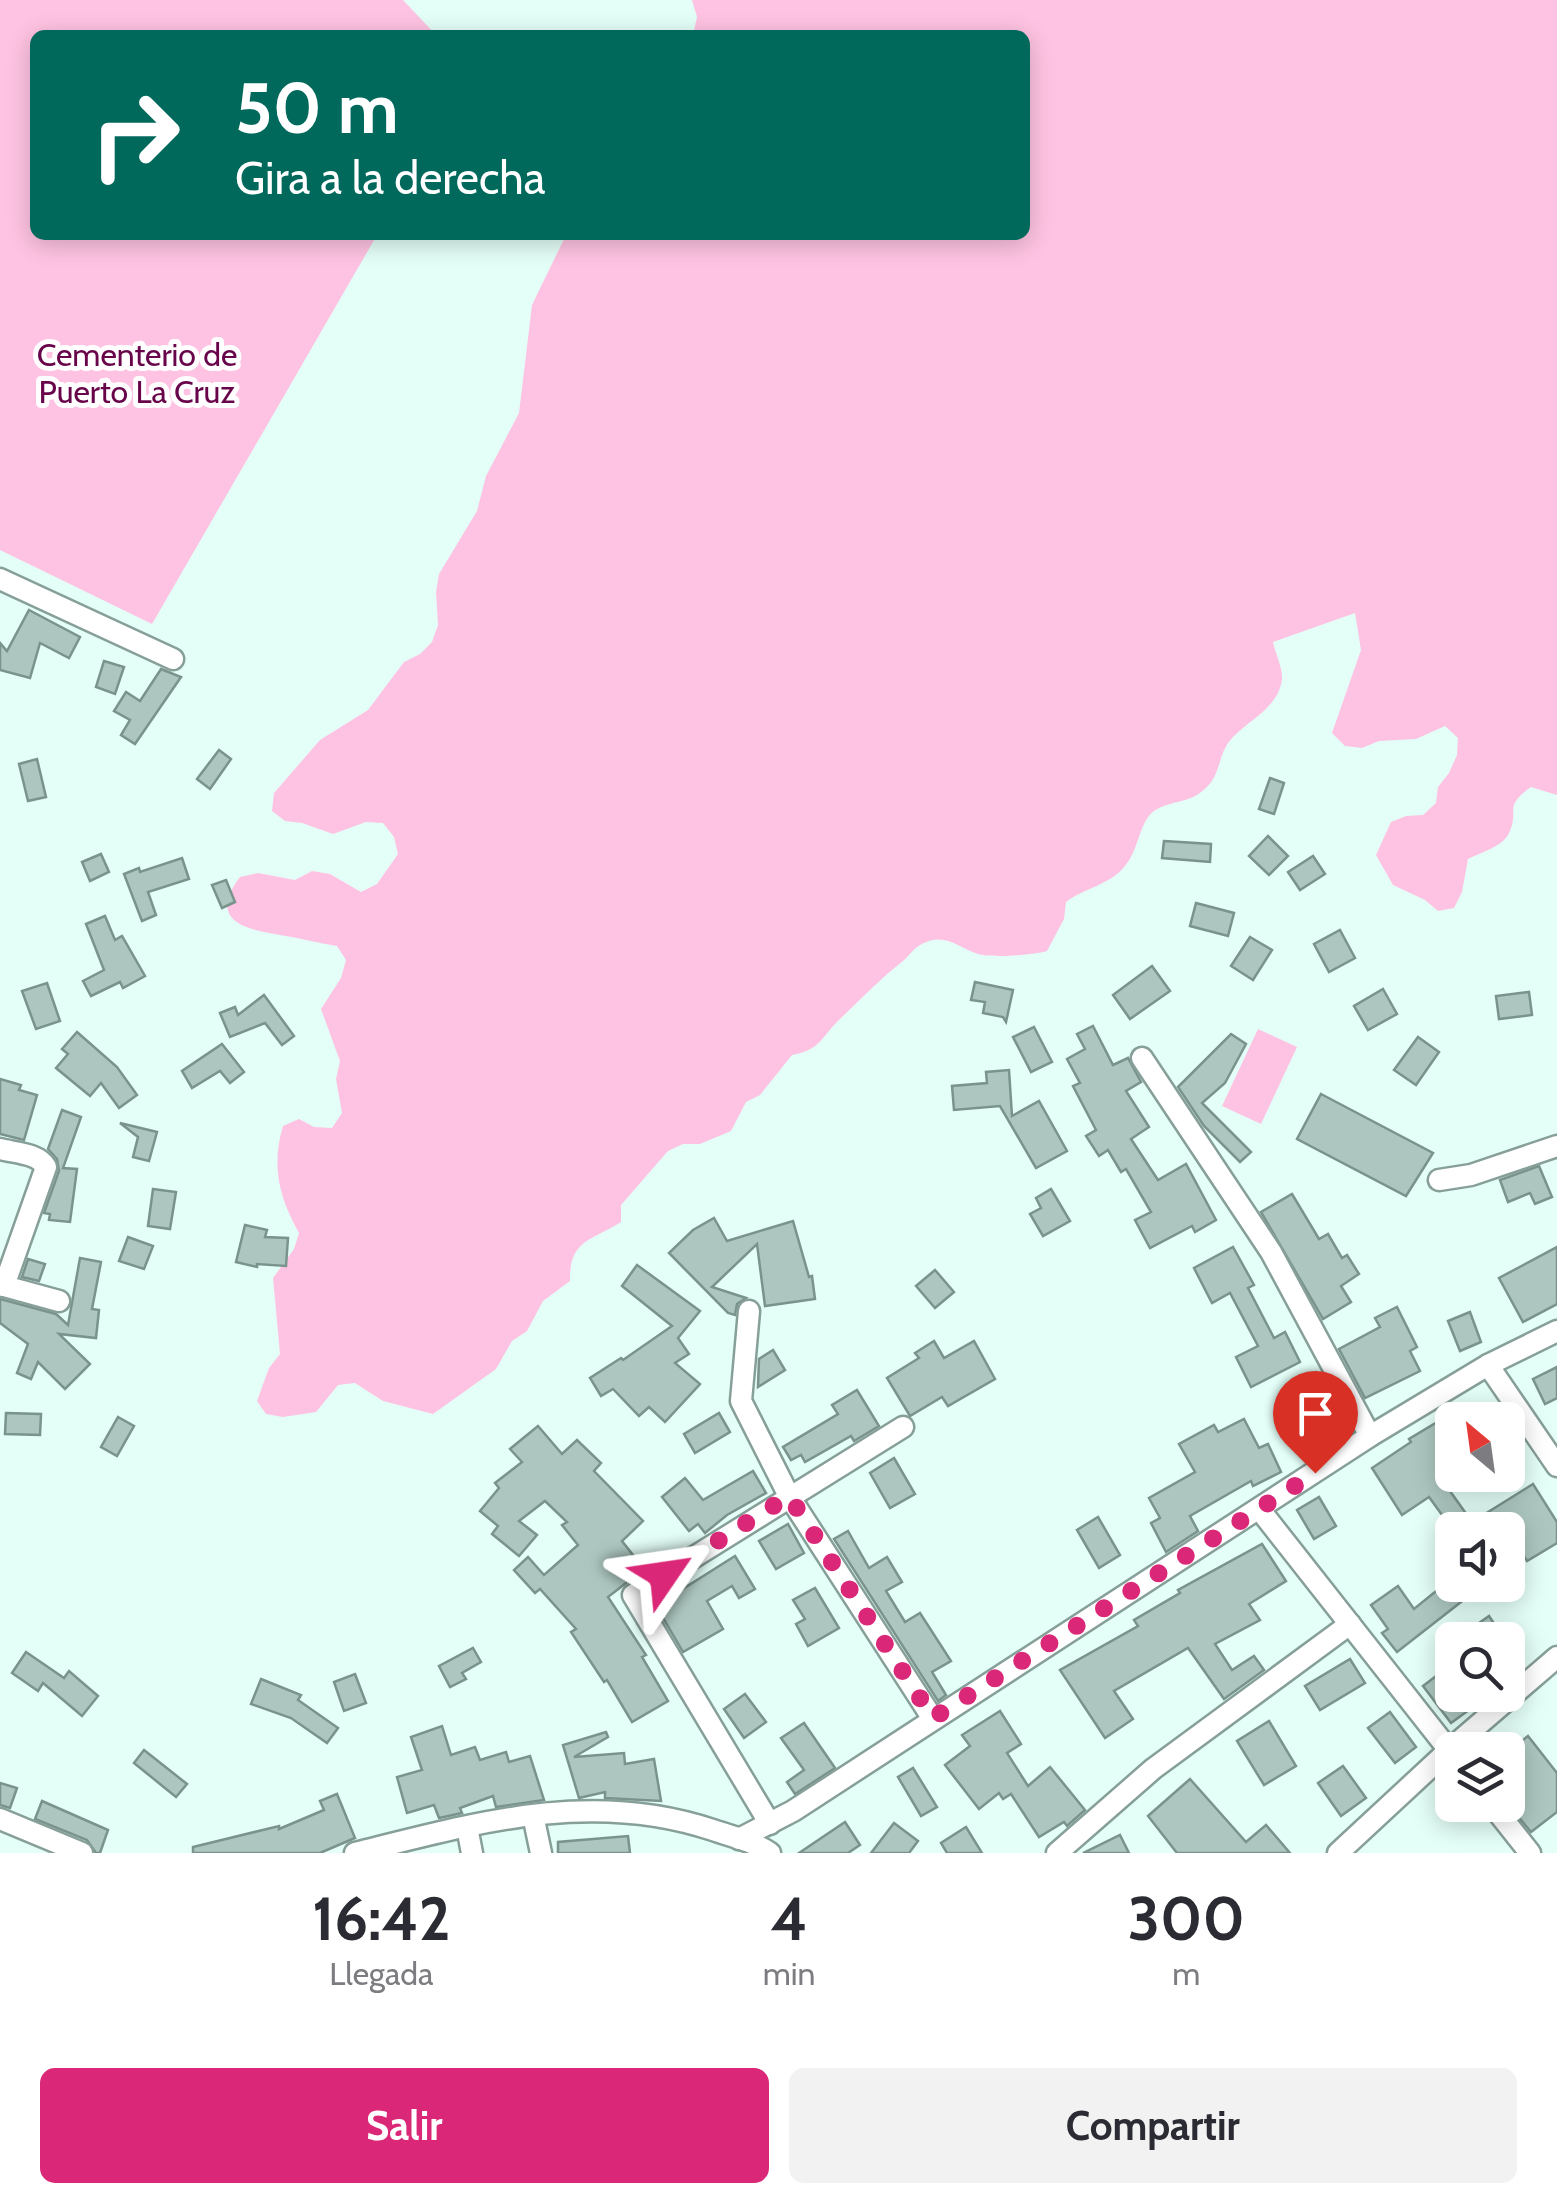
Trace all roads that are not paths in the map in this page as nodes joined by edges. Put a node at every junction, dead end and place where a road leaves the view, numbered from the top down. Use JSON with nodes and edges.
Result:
{"nodes":[{"id":1,"x":0,"y":579,"type":"edge"},
{"id":2,"x":173,"y":660,"type":"dead end"},
{"id":3,"x":1142,"y":1058,"type":"dead end"},
{"id":4,"x":1557,"y":1146,"type":"edge"},
{"id":5,"x":0,"y":1150,"type":"edge"},
{"id":6,"x":1439,"y":1180,"type":"dead end"},
{"id":7,"x":2,"y":1286,"type":"edge"},
{"id":8,"x":59,"y":1302,"type":"dead end"},
{"id":9,"x":749,"y":1311,"type":"dead end"},
{"id":10,"x":1557,"y":1331,"type":"edge"},
{"id":11,"x":1488,"y":1366,"type":"junction"},
{"id":12,"x":903,"y":1427,"type":"dead end"},
{"id":13,"x":1370,"y":1436,"type":"junction"},
{"id":14,"x":1557,"y":1466,"type":"edge"},
{"id":15,"x":789,"y":1496,"type":"junction"},
{"id":16,"x":1260,"y":1510,"type":"junction"},
{"id":17,"x":1350,"y":1624,"type":"junction"},
{"id":18,"x":1557,"y":1657,"type":"edge"},
{"id":19,"x":933,"y":1718,"type":"junction"},
{"id":20,"x":1435,"y":1732,"type":"edge"},
{"id":21,"x":1473,"y":1732,"type":"edge"},
{"id":22,"x":1435,"y":1766,"type":"edge"},
{"id":23,"x":533,"y":1814,"type":"junction"},
{"id":24,"x":0,"y":1819,"type":"edge"},
{"id":25,"x":1504,"y":1822,"type":"edge"},
{"id":26,"x":770,"y":1824,"type":"junction"},
{"id":27,"x":467,"y":1827,"type":"junction"},
{"id":28,"x":739,"y":1838,"type":"junction"},
{"id":29,"x":1524,"y":1851,"type":"edge"},
{"id":30,"x":82,"y":1853,"type":"edge"},
{"id":31,"x":355,"y":1853,"type":"edge"},
{"id":32,"x":472,"y":1853,"type":"edge"},
{"id":33,"x":541,"y":1853,"type":"edge"},
{"id":34,"x":770,"y":1853,"type":"edge"},
{"id":35,"x":1057,"y":1853,"type":"edge"},
{"id":36,"x":1338,"y":1853,"type":"edge"}],
"edges":[{"from":1,"to":2,"type":"street"},
{"from":3,"to":13,"type":"street"},
{"from":4,"to":6,"type":"street"},
{"from":5,"to":7,"type":"street"},
{"from":7,"to":8,"type":"street"},
{"from":9,"to":15,"type":"street"},
{"from":10,"to":11,"type":"street"},
{"from":11,"to":13,"type":"street"},
{"from":11,"to":14,"type":"street"},
{"from":12,"to":15,"type":"street"},
{"from":13,"to":16,"type":"street"},
{"from":15,"to":19,"type":"street"},
{"from":15,"to":26,"type":"street"},
{"from":16,"to":17,"type":"street"},
{"from":16,"to":19,"type":"street"},
{"from":17,"to":20,"type":"street"},
{"from":17,"to":35,"type":"street"},
{"from":18,"to":21,"type":"street"},
{"from":19,"to":26,"type":"street"},
{"from":22,"to":36,"type":"street"},
{"from":23,"to":27,"type":"street"},
{"from":23,"to":28,"type":"street"},
{"from":23,"to":33,"type":"street"},
{"from":24,"to":30,"type":"street"},
{"from":25,"to":29,"type":"street"},
{"from":26,"to":28,"type":"street"},
{"from":27,"to":31,"type":"street"},
{"from":27,"to":32,"type":"street"},
{"from":28,"to":34,"type":"street"}]}
